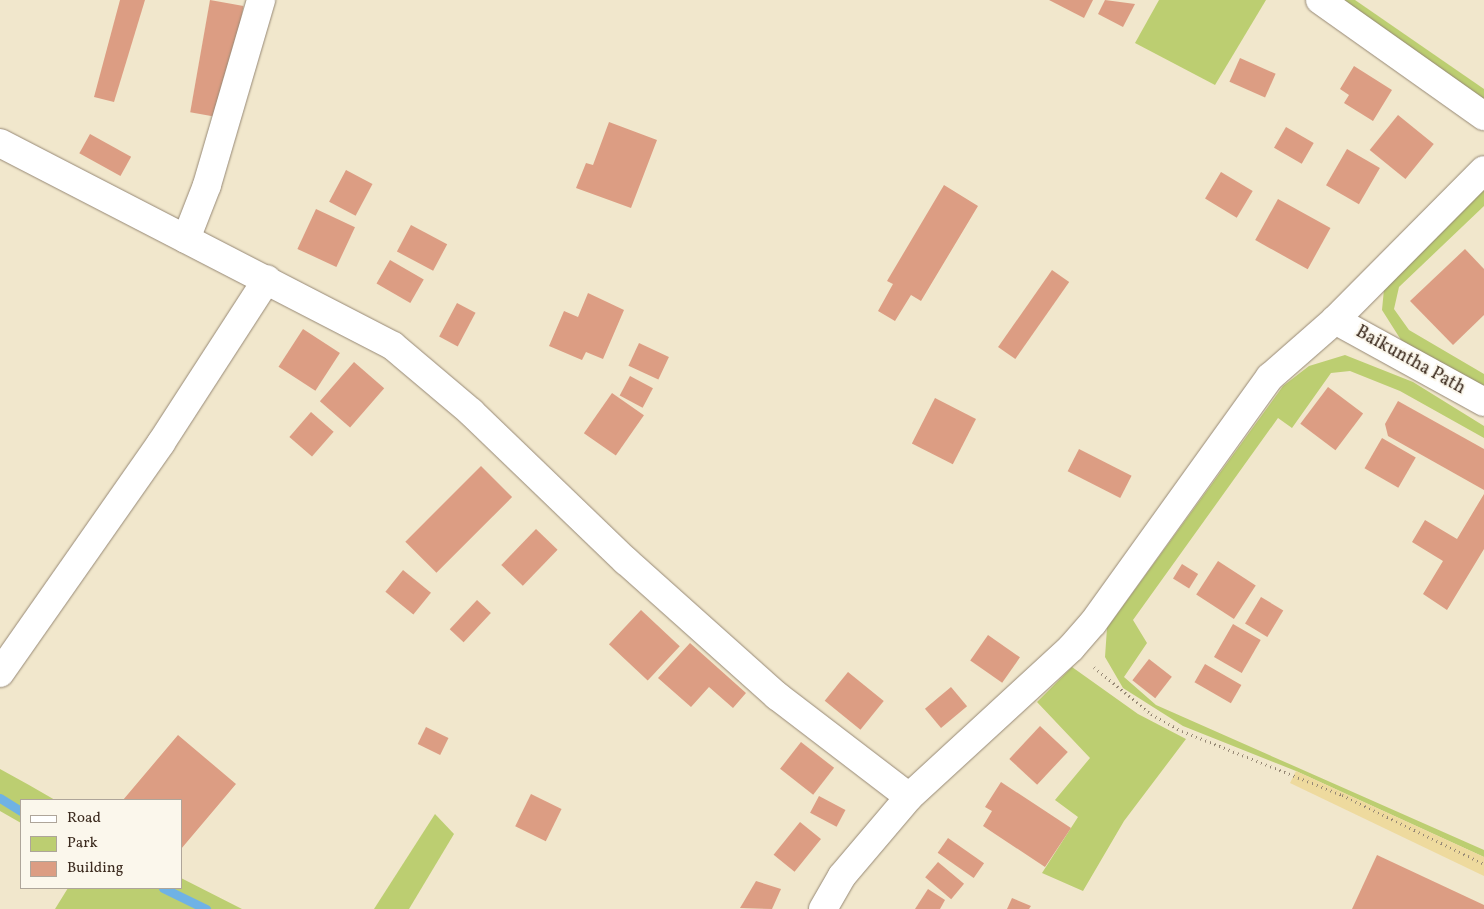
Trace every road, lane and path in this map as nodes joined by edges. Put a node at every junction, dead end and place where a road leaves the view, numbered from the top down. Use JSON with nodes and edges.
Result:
{"nodes":[{"id":1,"x":261,"y":0,"type":"edge"},
{"id":2,"x":1320,"y":0,"type":"edge"},
{"id":3,"x":1484,"y":116,"type":"edge"},
{"id":4,"x":0,"y":143,"type":"edge"},
{"id":5,"x":1484,"y":170,"type":"edge"},
{"id":6,"x":186,"y":239,"type":"junction"},
{"id":7,"x":267,"y":279,"type":"junction"},
{"id":8,"x":1335,"y":320,"type":"junction"},
{"id":9,"x":1484,"y":402,"type":"edge"},
{"id":10,"x":1071,"y":648,"type":"junction"},
{"id":11,"x":0,"y":673,"type":"edge"},
{"id":12,"x":909,"y":797,"type":"junction"},
{"id":13,"x":1484,"y":864,"type":"edge"},
{"id":14,"x":823,"y":909,"type":"edge"}],
"edges":[{"from":1,"to":6,"type":"street"},
{"from":2,"to":3,"type":"street"},
{"from":4,"to":6,"type":"street"},
{"from":5,"to":8,"type":"street"},
{"from":6,"to":7,"type":"street"},
{"from":7,"to":11,"type":"street"},
{"from":7,"to":12,"type":"street"},
{"from":8,"to":9,"type":"street","name":"Baikuntha Path"},
{"from":8,"to":10,"type":"street"},
{"from":10,"to":12,"type":"street"},
{"from":10,"to":13,"type":"path"},
{"from":12,"to":14,"type":"street"}]}
